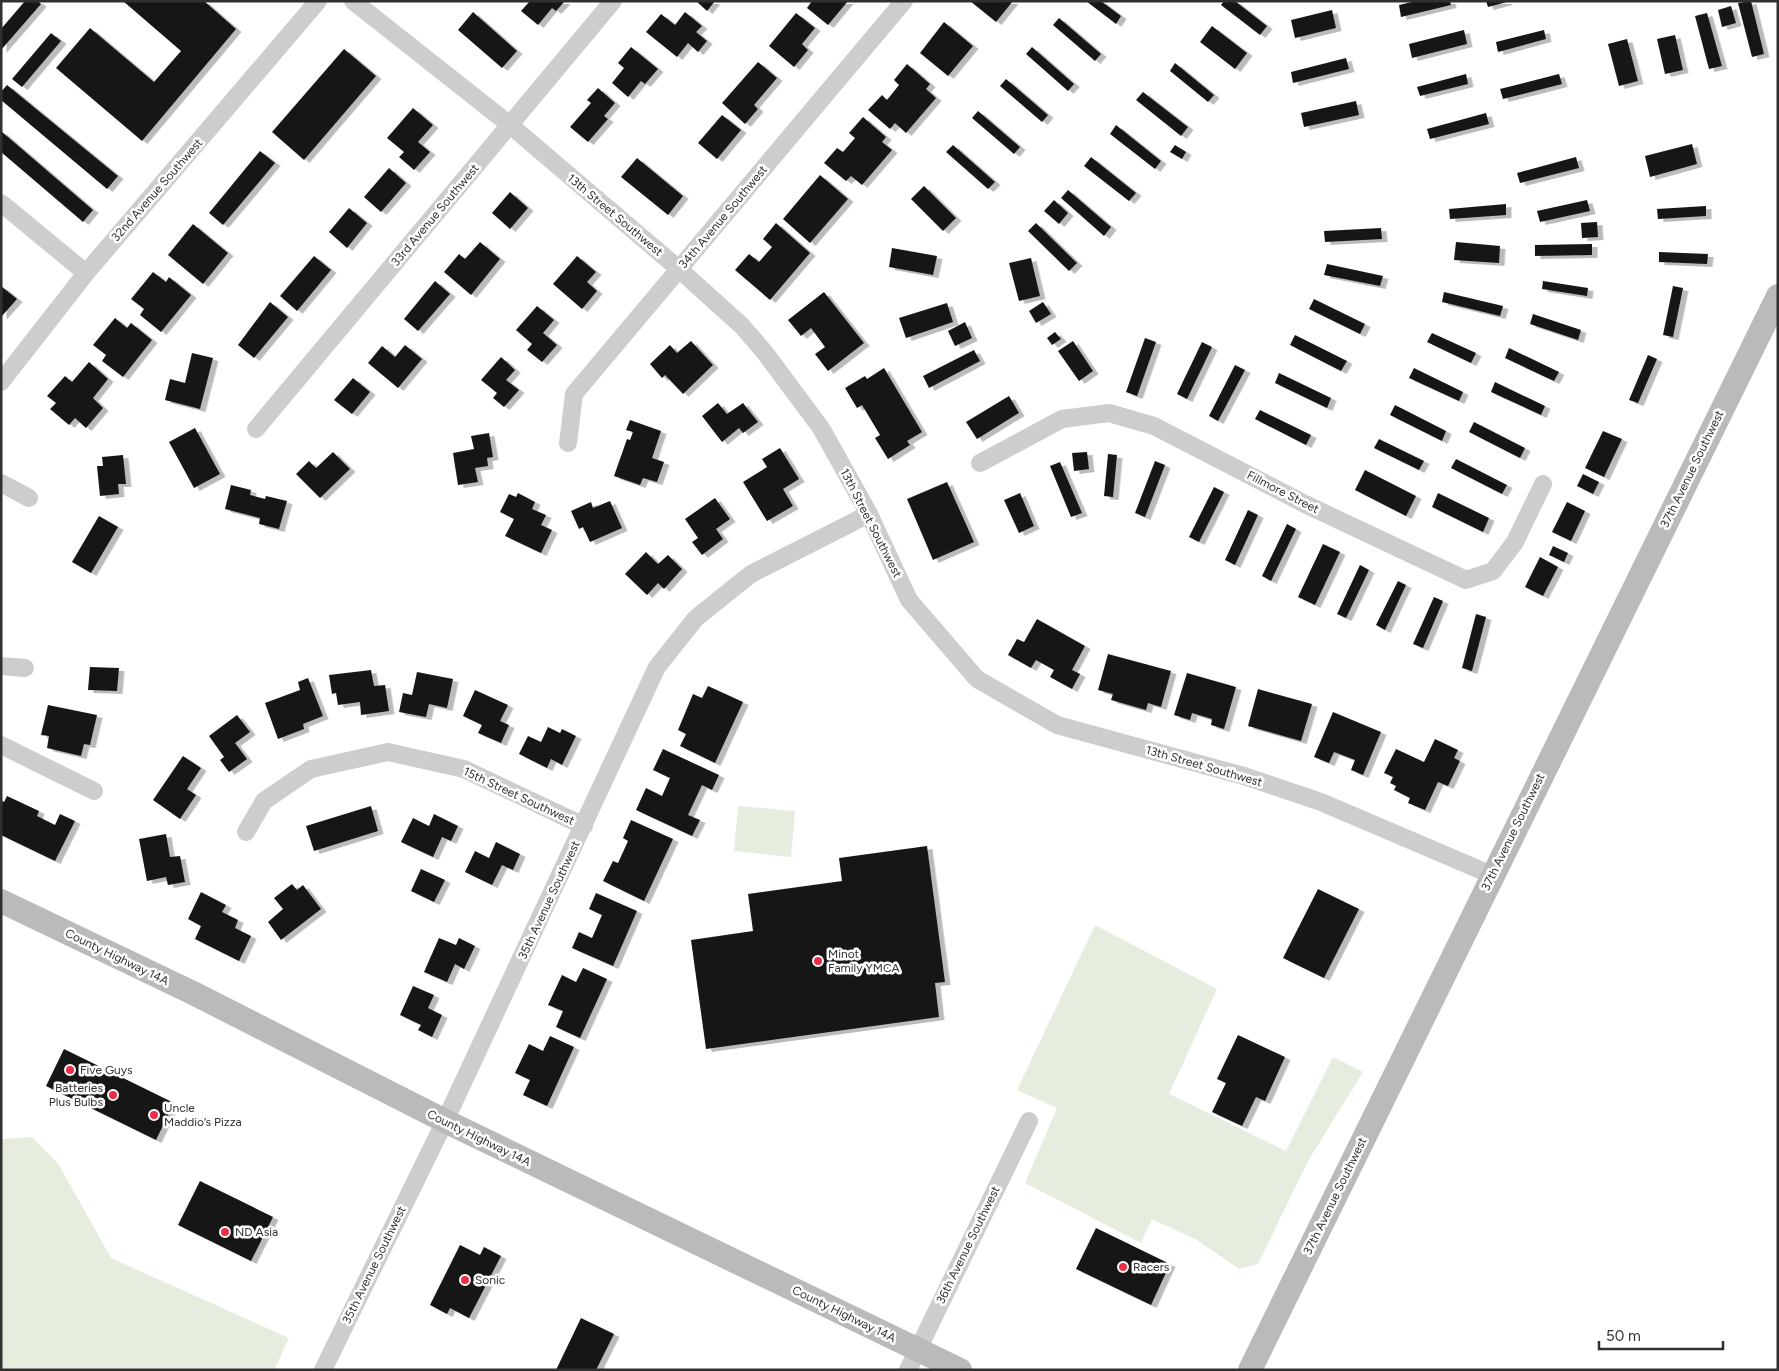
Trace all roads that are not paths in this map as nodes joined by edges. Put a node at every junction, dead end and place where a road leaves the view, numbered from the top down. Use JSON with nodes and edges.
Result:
{"nodes":[{"id":1,"x":318,"y":1,"type":"edge"},
{"id":2,"x":353,"y":1,"type":"edge"},
{"id":3,"x":613,"y":1,"type":"edge"},
{"id":4,"x":904,"y":1,"type":"edge"},
{"id":5,"x":510,"y":125,"type":"junction"},
{"id":6,"x":1,"y":203,"type":"edge"},
{"id":7,"x":680,"y":270,"type":"junction"},
{"id":8,"x":86,"y":273,"type":"junction"},
{"id":9,"x":1778,"y":296,"type":"edge"},
{"id":10,"x":1,"y":382,"type":"edge"},
{"id":11,"x":256,"y":429,"type":"dead end"},
{"id":12,"x":568,"y":443,"type":"dead end"},
{"id":13,"x":980,"y":463,"type":"dead end"},
{"id":14,"x":1,"y":483,"type":"edge"},
{"id":15,"x":1543,"y":484,"type":"dead end"},
{"id":16,"x":29,"y":498,"type":"dead end"},
{"id":17,"x":868,"y":514,"type":"junction"},
{"id":18,"x":1,"y":666,"type":"edge"},
{"id":19,"x":25,"y":668,"type":"dead end"},
{"id":20,"x":1,"y":746,"type":"edge"},
{"id":21,"x":94,"y":791,"type":"dead end"},
{"id":22,"x":584,"y":826,"type":"junction"},
{"id":23,"x":246,"y":832,"type":"dead end"},
{"id":24,"x":1492,"y":875,"type":"junction"},
{"id":25,"x":1,"y":901,"type":"edge"},
{"id":26,"x":445,"y":1121,"type":"junction"},
{"id":27,"x":1029,"y":1121,"type":"dead end"},
{"id":28,"x":913,"y":1360,"type":"edge"},
{"id":29,"x":323,"y":1370,"type":"edge"},
{"id":30,"x":960,"y":1370,"type":"edge"},
{"id":31,"x":1250,"y":1370,"type":"edge"}],
"edges":[{"from":1,"to":8,"type":"street","name":"32nd Avenue Southwest"},
{"from":2,"to":5,"type":"street","name":"13th Street Southwest"},
{"from":3,"to":5,"type":"street","name":"33rd Avenue Southwest"},
{"from":4,"to":7,"type":"street","name":"34th Avenue Southwest"},
{"from":5,"to":7,"type":"street","name":"13th Street Southwest"},
{"from":5,"to":11,"type":"street","name":"33rd Avenue Southwest"},
{"from":6,"to":8,"type":"street"},
{"from":7,"to":12,"type":"street","name":"34th Avenue Southwest"},
{"from":7,"to":17,"type":"street","name":"13th Street Southwest"},
{"from":8,"to":10,"type":"street","name":"32nd Avenue Southwest"},
{"from":9,"to":24,"type":"main road","name":"37th Avenue Southwest"},
{"from":13,"to":15,"type":"street","name":"Fillmore Street"},
{"from":14,"to":16,"type":"street"},
{"from":17,"to":22,"type":"street","name":"35th Avenue Southwest"},
{"from":17,"to":24,"type":"street","name":"13th Street Southwest"},
{"from":18,"to":19,"type":"street"},
{"from":20,"to":21,"type":"street"},
{"from":22,"to":23,"type":"street","name":"15th Street Southwest"},
{"from":22,"to":26,"type":"street","name":"35th Avenue Southwest"},
{"from":24,"to":31,"type":"main road","name":"37th Avenue Southwest"},
{"from":25,"to":26,"type":"main road","name":"County Highway 14A"},
{"from":26,"to":28,"type":"main road","name":"County Highway 14A"},
{"from":26,"to":29,"type":"street","name":"35th Avenue Southwest"},
{"from":27,"to":28,"type":"street","name":"36th Avenue Southwest"},
{"from":28,"to":30,"type":"main road","name":"County Highway 14A"}]}
